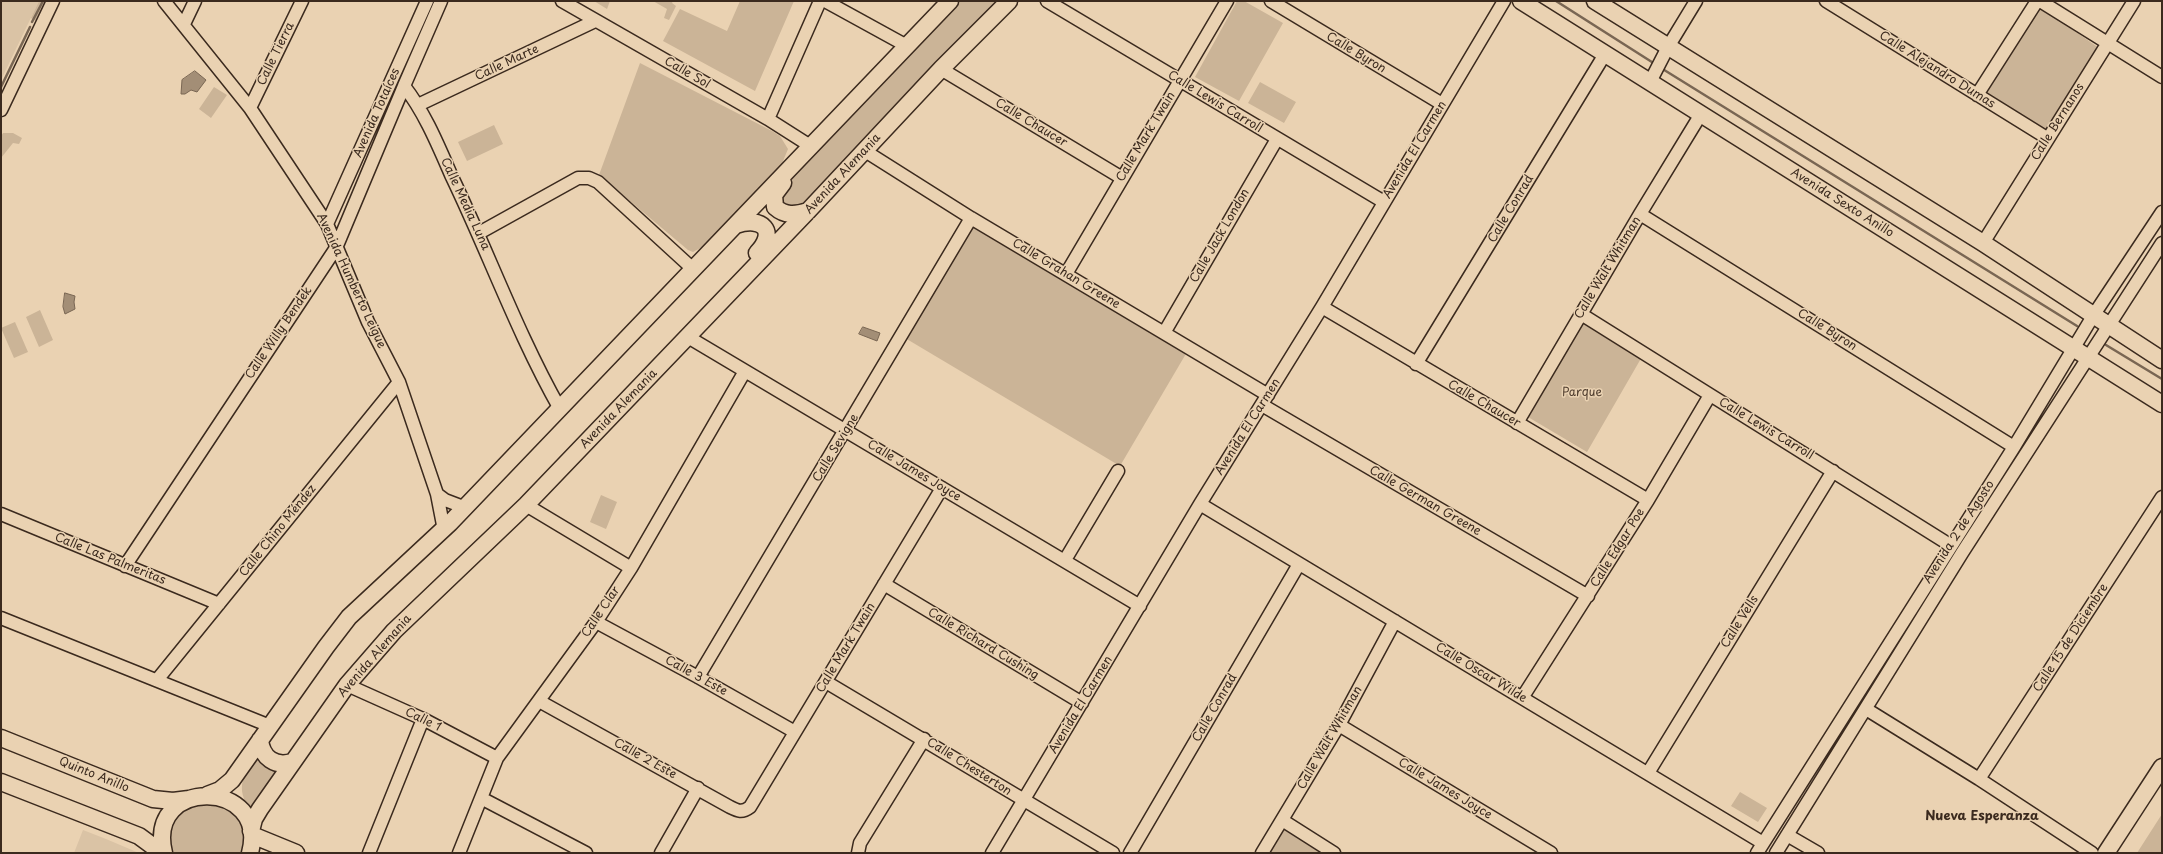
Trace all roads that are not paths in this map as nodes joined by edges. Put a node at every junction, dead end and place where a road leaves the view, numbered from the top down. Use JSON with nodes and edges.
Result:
{"nodes":[{"id":1,"x":53,"y":1,"type":"edge"},
{"id":2,"x":164,"y":1,"type":"edge"},
{"id":3,"x":195,"y":1,"type":"edge"},
{"id":4,"x":302,"y":1,"type":"edge"},
{"id":5,"x":427,"y":1,"type":"edge"},
{"id":6,"x":441,"y":1,"type":"edge"},
{"id":7,"x":562,"y":1,"type":"edge"},
{"id":8,"x":820,"y":1,"type":"edge"},
{"id":9,"x":825,"y":1,"type":"edge"},
{"id":10,"x":950,"y":1,"type":"edge"},
{"id":11,"x":1009,"y":1,"type":"edge"},
{"id":12,"x":1047,"y":1,"type":"edge"},
{"id":13,"x":1228,"y":1,"type":"edge"},
{"id":14,"x":1271,"y":1,"type":"edge"},
{"id":15,"x":1504,"y":1,"type":"edge"},
{"id":16,"x":1522,"y":1,"type":"edge"},
{"id":17,"x":1595,"y":1,"type":"edge"},
{"id":18,"x":1696,"y":1,"type":"edge"},
{"id":19,"x":1826,"y":1,"type":"edge"},
{"id":20,"x":2038,"y":1,"type":"edge"},
{"id":21,"x":2134,"y":1,"type":"edge"},
{"id":22,"x":595,"y":21,"type":"junction"},
{"id":23,"x":184,"y":24,"type":"junction"},
{"id":24,"x":2108,"y":44,"type":"junction"},
{"id":25,"x":907,"y":46,"type":"junction"},
{"id":26,"x":1665,"y":52,"type":"junction"},
{"id":27,"x":1605,"y":54,"type":"junction"},
{"id":28,"x":941,"y":69,"type":"junction"},
{"id":29,"x":1652,"y":77,"type":"junction"},
{"id":30,"x":2162,"y":77,"type":"edge"},
{"id":31,"x":1180,"y":81,"type":"junction"},
{"id":32,"x":404,"y":86,"type":"junction"},
{"id":33,"x":1977,"y":95,"type":"junction"},
{"id":34,"x":1442,"y":104,"type":"junction"},
{"id":35,"x":418,"y":105,"type":"junction"},
{"id":36,"x":250,"y":108,"type":"junction"},
{"id":37,"x":1,"y":110,"type":"edge"},
{"id":38,"x":1701,"y":114,"type":"junction"},
{"id":39,"x":768,"y":119,"type":"junction"},
{"id":40,"x":2047,"y":138,"type":"junction"},
{"id":41,"x":1277,"y":139,"type":"junction"},
{"id":42,"x":812,"y":146,"type":"junction"},
{"id":43,"x":865,"y":151,"type":"junction"},
{"id":44,"x":798,"y":160,"type":"junction"},
{"id":45,"x":1122,"y":178,"type":"junction"},
{"id":46,"x":1384,"y":202,"type":"junction"},
{"id":47,"x":808,"y":211,"type":"junction"},
{"id":48,"x":2162,"y":212,"type":"edge"},
{"id":49,"x":1640,"y":214,"type":"junction"},
{"id":50,"x":971,"y":218,"type":"junction"},
{"id":51,"x":326,"y":224,"type":"junction"},
{"id":52,"x":736,"y":225,"type":"junction"},
{"id":53,"x":2158,"y":226,"type":"edge"},
{"id":54,"x":479,"y":233,"type":"junction"},
{"id":55,"x":1983,"y":243,"type":"junction"},
{"id":56,"x":2162,"y":243,"type":"edge"},
{"id":57,"x":336,"y":248,"type":"junction"},
{"id":58,"x":693,"y":269,"type":"junction"},
{"id":59,"x":1066,"y":274,"type":"junction"},
{"id":60,"x":723,"y":299,"type":"junction"},
{"id":61,"x":1322,"y":307,"type":"junction"},
{"id":62,"x":1581,"y":314,"type":"junction"},
{"id":63,"x":2093,"y":316,"type":"junction"},
{"id":64,"x":2108,"y":326,"type":"junction"},
{"id":65,"x":1164,"y":333,"type":"junction"},
{"id":66,"x":688,"y":337,"type":"junction"},
{"id":67,"x":2073,"y":349,"type":"junction"},
{"id":68,"x":2088,"y":358,"type":"junction"},
{"id":69,"x":2162,"y":360,"type":"edge"},
{"id":70,"x":1416,"y":364,"type":"junction"},
{"id":71,"x":745,"y":371,"type":"junction"},
{"id":72,"x":399,"y":382,"type":"junction"},
{"id":73,"x":1710,"y":396,"type":"junction"},
{"id":74,"x":1265,"y":400,"type":"junction"},
{"id":75,"x":2162,"y":404,"type":"edge"},
{"id":76,"x":560,"y":409,"type":"junction"},
{"id":77,"x":1516,"y":424,"type":"junction"},
{"id":78,"x":2026,"y":428,"type":"junction"},
{"id":79,"x":846,"y":431,"type":"junction"},
{"id":80,"x":2038,"y":435,"type":"junction"},
{"id":81,"x":2014,"y":447,"type":"junction"},
{"id":82,"x":1118,"y":471,"type":"dead end"},
{"id":83,"x":1833,"y":471,"type":"junction"},
{"id":84,"x":942,"y":488,"type":"junction"},
{"id":85,"x":437,"y":494,"type":"junction"},
{"id":86,"x":2162,"y":497,"type":"edge"},
{"id":87,"x":1648,"y":500,"type":"junction"},
{"id":88,"x":1200,"y":504,"type":"junction"},
{"id":89,"x":526,"y":505,"type":"junction"},
{"id":90,"x":466,"y":508,"type":"junction"},
{"id":91,"x":1,"y":514,"type":"edge"},
{"id":92,"x":444,"y":530,"type":"junction"},
{"id":93,"x":1950,"y":545,"type":"junction"},
{"id":94,"x":1065,"y":560,"type":"junction"},
{"id":95,"x":1299,"y":564,"type":"junction"},
{"id":96,"x":125,"y":566,"type":"junction"},
{"id":97,"x":631,"y":568,"type":"junction"},
{"id":98,"x":884,"y":584,"type":"junction"},
{"id":99,"x":1588,"y":596,"type":"junction"},
{"id":100,"x":219,"y":604,"type":"junction"},
{"id":101,"x":1140,"y":606,"type":"junction"},
{"id":102,"x":1,"y":618,"type":"edge"},
{"id":103,"x":1395,"y":621,"type":"junction"},
{"id":104,"x":596,"y":622,"type":"junction"},
{"id":105,"x":698,"y":677,"type":"junction"},
{"id":106,"x":157,"y":680,"type":"junction"},
{"id":107,"x":826,"y":682,"type":"junction"},
{"id":108,"x":347,"y":685,"type":"junction"},
{"id":109,"x":1522,"y":698,"type":"junction"},
{"id":110,"x":539,"y":701,"type":"junction"},
{"id":111,"x":1082,"y":703,"type":"junction"},
{"id":112,"x":1866,"y":709,"type":"junction"},
{"id":113,"x":423,"y":719,"type":"junction"},
{"id":114,"x":1339,"y":725,"type":"junction"},
{"id":115,"x":270,"y":726,"type":"junction"},
{"id":116,"x":795,"y":732,"type":"junction"},
{"id":117,"x":1,"y":738,"type":"edge"},
{"id":118,"x":924,"y":739,"type":"junction"},
{"id":119,"x":260,"y":740,"type":"junction"},
{"id":120,"x":497,"y":758,"type":"junction"},
{"id":121,"x":292,"y":762,"type":"junction"},
{"id":122,"x":2162,"y":767,"type":"edge"},
{"id":123,"x":1648,"y":773,"type":"junction"},
{"id":124,"x":1979,"y":779,"type":"junction"},
{"id":125,"x":1,"y":782,"type":"edge"},
{"id":126,"x":698,"y":788,"type":"junction"},
{"id":127,"x":207,"y":795,"type":"junction"},
{"id":128,"x":481,"y":798,"type":"junction"},
{"id":129,"x":189,"y":799,"type":"junction"},
{"id":130,"x":1023,"y":800,"type":"junction"},
{"id":131,"x":750,"y":807,"type":"joint"},
{"id":132,"x":1282,"y":820,"type":"junction"},
{"id":133,"x":251,"y":833,"type":"junction"},
{"id":134,"x":1787,"y":835,"type":"junction"},
{"id":135,"x":1760,"y":848,"type":"edge"},
{"id":136,"x":163,"y":853,"type":"edge"},
{"id":137,"x":250,"y":853,"type":"edge"},
{"id":138,"x":296,"y":853,"type":"edge"},
{"id":139,"x":369,"y":853,"type":"edge"},
{"id":140,"x":459,"y":853,"type":"edge"},
{"id":141,"x":586,"y":853,"type":"edge"},
{"id":142,"x":661,"y":853,"type":"edge"},
{"id":143,"x":858,"y":853,"type":"edge"},
{"id":144,"x":992,"y":853,"type":"edge"},
{"id":145,"x":1113,"y":853,"type":"edge"},
{"id":146,"x":1130,"y":853,"type":"edge"},
{"id":147,"x":1262,"y":853,"type":"edge"},
{"id":148,"x":1334,"y":853,"type":"edge"},
{"id":149,"x":1551,"y":853,"type":"edge"},
{"id":150,"x":1776,"y":853,"type":"edge"},
{"id":151,"x":1818,"y":853,"type":"edge"},
{"id":152,"x":2092,"y":853,"type":"edge"},
{"id":153,"x":2106,"y":853,"type":"edge"}],
"edges":[{"from":1,"to":37,"type":"street"},
{"from":2,"to":23,"type":"street","name":"Avenida Humberto Leigue"},
{"from":3,"to":23,"type":"street"},
{"from":4,"to":36,"type":"street","name":"Calle Tierra"},
{"from":5,"to":51,"type":"street","name":"Avenida Totaíces"},
{"from":6,"to":32,"type":"street"},
{"from":7,"to":22,"type":"street","name":"Calle Sol"},
{"from":8,"to":39,"type":"street"},
{"from":9,"to":25,"type":"street"},
{"from":10,"to":25,"type":"main road"},
{"from":11,"to":28,"type":"main road","name":"Avenida Alemania"},
{"from":12,"to":31,"type":"street","name":"Calle Lewis Carroll"},
{"from":13,"to":31,"type":"street","name":"Calle Mark Twain"},
{"from":14,"to":34,"type":"street","name":"Calle Byron"},
{"from":15,"to":34,"type":"street","name":"Avenida El Carmen"},
{"from":16,"to":27,"type":"main road","name":"Avenida Sexto Anillo"},
{"from":17,"to":26,"type":"main road"},
{"from":18,"to":26,"type":"street"},
{"from":19,"to":33,"type":"street","name":"Calle Alejandro Dumas"},
{"from":20,"to":24,"type":"street"},
{"from":20,"to":33,"type":"street"},
{"from":21,"to":24,"type":"street","name":"Calle Bernanos"},
{"from":22,"to":35,"type":"street","name":"Calle Marte"},
{"from":22,"to":39,"type":"street","name":"Calle Sol"},
{"from":23,"to":36,"type":"street","name":"Avenida Humberto Leigue"},
{"from":24,"to":30,"type":"street"},
{"from":24,"to":40,"type":"street","name":"Calle Bernanos"},
{"from":25,"to":42,"type":"main road"},
{"from":26,"to":29,"type":"street"},
{"from":26,"to":55,"type":"main road"},
{"from":27,"to":29,"type":"main road","name":"Avenida Sexto Anillo"},
{"from":27,"to":70,"type":"street","name":"Calle Conrad"},
{"from":28,"to":43,"type":"main road","name":"Avenida Alemania"},
{"from":28,"to":45,"type":"street","name":"Calle Chaucer"},
{"from":29,"to":38,"type":"main road","name":"Avenida Sexto Anillo"},
{"from":31,"to":41,"type":"street","name":"Calle Lewis Carroll"},
{"from":31,"to":45,"type":"street","name":"Calle Mark Twain"},
{"from":32,"to":35,"type":"street","name":"Calle Media Luna"},
{"from":32,"to":57,"type":"street","name":"Calle Willy Bendek"},
{"from":33,"to":40,"type":"street","name":"Calle Alejandro Dumas"},
{"from":34,"to":46,"type":"street","name":"Avenida El Carmen"},
{"from":35,"to":54,"type":"street","name":"Calle Media Luna"},
{"from":36,"to":51,"type":"street","name":"Avenida Humberto Leigue"},
{"from":38,"to":49,"type":"street","name":"Calle Walt Whitman"},
{"from":38,"to":67,"type":"main road","name":"Avenida Sexto Anillo"},
{"from":39,"to":42,"type":"street","name":"Calle Sol"},
{"from":40,"to":55,"type":"street","name":"Calle Bernanos"},
{"from":41,"to":46,"type":"street","name":"Calle Lewis Carroll"},
{"from":41,"to":65,"type":"street","name":"Calle Jack London"},
{"from":42,"to":44,"type":"main road"},
{"from":43,"to":47,"type":"main road","name":"Avenida Alemania"},
{"from":43,"to":50,"type":"street","name":"Calle Grahan Greene"},
{"from":44,"to":47,"type":"main road"},
{"from":44,"to":52,"type":"main road"},
{"from":45,"to":59,"type":"street","name":"Calle Mark Twain"},
{"from":46,"to":61,"type":"street","name":"Avenida El Carmen"},
{"from":47,"to":60,"type":"main road","name":"Avenida Alemania"},
{"from":48,"to":53,"type":"street","name":"Avenida 2 de Agosto"},
{"from":49,"to":62,"type":"street","name":"Calle Walt Whitman"},
{"from":49,"to":81,"type":"street","name":"Calle Byron"},
{"from":50,"to":59,"type":"street","name":"Calle Grahan Greene"},
{"from":50,"to":79,"type":"street","name":"Calle Sevigne"},
{"from":51,"to":57,"type":"street","name":"Avenida Humberto Leigue"},
{"from":52,"to":58,"type":"main road"},
{"from":52,"to":60,"type":"main road"},
{"from":53,"to":63,"type":"street","name":"Avenida 2 de Agosto"},
{"from":54,"to":58,"type":"street"},
{"from":54,"to":76,"type":"street","name":"Calle Media Luna"},
{"from":55,"to":63,"type":"main road"},
{"from":56,"to":64,"type":"street","name":"Avenida 2 de Agosto"},
{"from":57,"to":72,"type":"street","name":"Avenida Humberto Leigue"},
{"from":57,"to":96,"type":"street","name":"Calle Willy Bendek"},
{"from":58,"to":76,"type":"main road"},
{"from":59,"to":65,"type":"street","name":"Calle Grahan Greene"},
{"from":60,"to":66,"type":"main road","name":"Avenida Alemania"},
{"from":61,"to":70,"type":"street","name":"Calle Chaucer"},
{"from":61,"to":74,"type":"street","name":"Avenida El Carmen"},
{"from":62,"to":73,"type":"street","name":"Calle Lewis Carroll"},
{"from":62,"to":77,"type":"street","name":"Calle Walt Whitman"},
{"from":63,"to":64,"type":"main road"},
{"from":63,"to":67,"type":"street","name":"Avenida 2 de Agosto"},
{"from":64,"to":68,"type":"street","name":"Avenida 2 de Agosto"},
{"from":64,"to":69,"type":"main road"},
{"from":65,"to":74,"type":"street","name":"Calle Grahan Greene"},
{"from":66,"to":71,"type":"street","name":"Calle James Joyce"},
{"from":66,"to":89,"type":"main road","name":"Avenida Alemania"},
{"from":67,"to":68,"type":"main road","name":"Avenida Sexto Anillo"},
{"from":67,"to":78,"type":"street","name":"Avenida 2 de Agosto"},
{"from":68,"to":75,"type":"main road","name":"Avenida Sexto Anillo"},
{"from":68,"to":80,"type":"street","name":"Avenida 2 de Agosto"},
{"from":70,"to":77,"type":"street","name":"Calle Chaucer"},
{"from":71,"to":79,"type":"street","name":"Calle James Joyce"},
{"from":71,"to":97,"type":"street","name":"Calle Clar"},
{"from":72,"to":85,"type":"street","name":"Avenida Humberto Leigue"},
{"from":72,"to":100,"type":"street","name":"Calle Chino Méndez"},
{"from":73,"to":83,"type":"street","name":"Calle Lewis Carroll"},
{"from":73,"to":87,"type":"street","name":"Calle Edgar Poe"},
{"from":74,"to":88,"type":"street","name":"Avenida El Carmen"},
{"from":74,"to":99,"type":"street","name":"Calle German Greene"},
{"from":76,"to":90,"type":"main road"},
{"from":77,"to":87,"type":"street","name":"Calle Chaucer"},
{"from":78,"to":80,"type":"street"},
{"from":78,"to":81,"type":"street","name":"Avenida 2 de Agosto"},
{"from":79,"to":84,"type":"street","name":"Calle James Joyce"},
{"from":79,"to":105,"type":"street","name":"Calle Sevigne"},
{"from":80,"to":112,"type":"street","name":"Avenida 2 de Agosto"},
{"from":81,"to":93,"type":"street","name":"Avenida 2 de Agosto"},
{"from":82,"to":94,"type":"street"},
{"from":83,"to":93,"type":"street","name":"Calle Lewis Carroll"},
{"from":83,"to":123,"type":"street","name":"Calle Vells"},
{"from":84,"to":94,"type":"street","name":"Calle James Joyce"},
{"from":84,"to":98,"type":"street","name":"Calle Mark Twain"},
{"from":85,"to":90,"type":"street"},
{"from":85,"to":92,"type":"street","name":"Avenida Humberto Leigue"},
{"from":86,"to":124,"type":"street","name":"Calle 15 de Diciembre"},
{"from":87,"to":99,"type":"street","name":"Calle Edgar Poe"},
{"from":88,"to":95,"type":"street","name":"Calle Oscar Wilde"},
{"from":88,"to":101,"type":"street","name":"Avenida El Carmen"},
{"from":89,"to":97,"type":"street"},
{"from":89,"to":108,"type":"main road","name":"Avenida Alemania"},
{"from":90,"to":92,"type":"main road"},
{"from":91,"to":96,"type":"street","name":"Calle Las Palmeritas"},
{"from":92,"to":115,"type":"main road"},
{"from":93,"to":135,"type":"street","name":"Avenida 2 de Agosto"},
{"from":94,"to":101,"type":"street","name":"Calle James Joyce"},
{"from":95,"to":103,"type":"street","name":"Calle Oscar Wilde"},
{"from":95,"to":146,"type":"street","name":"Calle Conrad"},
{"from":96,"to":100,"type":"street","name":"Calle Las Palmeritas"},
{"from":97,"to":104,"type":"street","name":"Calle Clar"},
{"from":98,"to":107,"type":"street","name":"Calle Mark Twain"},
{"from":98,"to":111,"type":"street","name":"Calle Richard Cushing"},
{"from":99,"to":109,"type":"street","name":"Calle Edgar Poe"},
{"from":100,"to":106,"type":"street","name":"Calle Chino Méndez"},
{"from":101,"to":111,"type":"street","name":"Avenida El Carmen"},
{"from":102,"to":106,"type":"street"},
{"from":103,"to":109,"type":"street","name":"Calle Oscar Wilde"},
{"from":103,"to":114,"type":"street","name":"Calle Walt Whitman"},
{"from":104,"to":105,"type":"street","name":"Calle 3 Este"},
{"from":104,"to":110,"type":"street","name":"Calle Clar"},
{"from":105,"to":116,"type":"street","name":"Calle 3 Este"},
{"from":106,"to":115,"type":"street"},
{"from":107,"to":116,"type":"street","name":"Calle Mark Twain"},
{"from":107,"to":118,"type":"street","name":"Calle Chesterton"},
{"from":108,"to":113,"type":"street","name":"Calle 1"},
{"from":108,"to":121,"type":"main road","name":"Avenida Alemania"},
{"from":109,"to":123,"type":"street","name":"Calle Oscar Wilde"},
{"from":110,"to":120,"type":"street","name":"Calle Clar"},
{"from":110,"to":126,"type":"street","name":"Calle 2 Este"},
{"from":111,"to":130,"type":"street","name":"Avenida El Carmen"},
{"from":112,"to":124,"type":"street"},
{"from":112,"to":134,"type":"street","name":"Avenida 2 de Agosto"},
{"from":113,"to":120,"type":"street","name":"Calle 1"},
{"from":113,"to":139,"type":"street"},
{"from":114,"to":132,"type":"street","name":"Calle Walt Whitman"},
{"from":114,"to":149,"type":"street","name":"Calle James Joyce"},
{"from":115,"to":119,"type":"main road"},
{"from":116,"to":131,"type":"street","name":"Calle Mark Twain"},
{"from":117,"to":129,"type":"main road","name":"Quinto Anillo"},
{"from":118,"to":130,"type":"street","name":"Calle Chesterton"},
{"from":118,"to":143,"type":"street"},
{"from":119,"to":121,"type":"main road"},
{"from":119,"to":127,"type":"main road"},
{"from":120,"to":128,"type":"street","name":"Calle Clar"},
{"from":121,"to":133,"type":"main road","name":"Avenida Alemania"},
{"from":122,"to":153,"type":"main road"},
{"from":123,"to":135,"type":"street","name":"Calle Oscar Wilde"},
{"from":124,"to":152,"type":"street"},
{"from":125,"to":136,"type":"main road"},
{"from":126,"to":131,"type":"street","name":"Calle 2 Este"},
{"from":126,"to":142,"type":"street"},
{"from":127,"to":129,"type":"main road","name":"Quinto Anillo"},
{"from":127,"to":133,"type":"main road"},
{"from":128,"to":140,"type":"street","name":"Calle Clar"},
{"from":128,"to":141,"type":"street"},
{"from":129,"to":136,"type":"main road"},
{"from":130,"to":144,"type":"street","name":"Avenida El Carmen"},
{"from":130,"to":145,"type":"street","name":"Calle Chesterton"},
{"from":132,"to":147,"type":"street","name":"Calle Walt Whitman"},
{"from":132,"to":148,"type":"street"},
{"from":133,"to":137,"type":"main road","name":"Avenida Alemania"},
{"from":133,"to":138,"type":"main road"},
{"from":134,"to":150,"type":"street","name":"Avenida 2 de Agosto"},
{"from":134,"to":151,"type":"street"}]}
